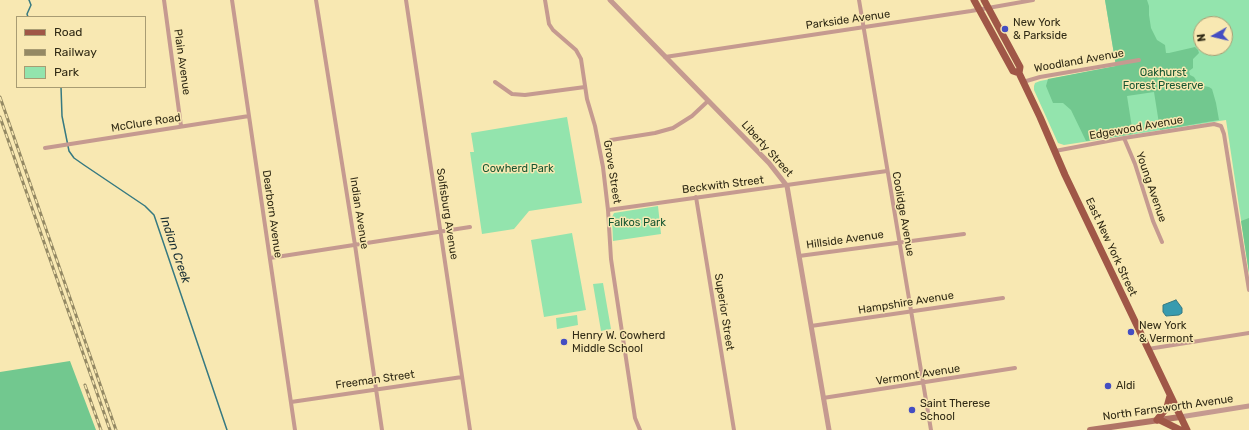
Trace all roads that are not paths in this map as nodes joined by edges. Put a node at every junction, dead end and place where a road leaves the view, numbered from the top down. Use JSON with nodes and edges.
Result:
{"nodes":[{"id":1,"x":164,"y":0,"type":"edge"},
{"id":2,"x":232,"y":0,"type":"edge"},
{"id":3,"x":316,"y":0,"type":"edge"},
{"id":4,"x":406,"y":0,"type":"edge"},
{"id":5,"x":545,"y":0,"type":"edge"},
{"id":6,"x":610,"y":0,"type":"edge"},
{"id":7,"x":859,"y":0,"type":"edge"},
{"id":8,"x":974,"y":0,"type":"edge"},
{"id":9,"x":984,"y":0,"type":"edge"},
{"id":10,"x":1033,"y":0,"type":"edge"},
{"id":11,"x":989,"y":8,"type":"junction"},
{"id":12,"x":980,"y":10,"type":"junction"},
{"id":13,"x":863,"y":27,"type":"junction"},
{"id":14,"x":665,"y":57,"type":"junction"},
{"id":15,"x":1139,"y":60,"type":"dead end"},
{"id":16,"x":1019,"y":73,"type":"junction"},
{"id":17,"x":495,"y":82,"type":"dead end"},
{"id":18,"x":1023,"y":82,"type":"junction"},
{"id":19,"x":585,"y":87,"type":"junction"},
{"id":20,"x":708,"y":101,"type":"junction"},
{"id":21,"x":249,"y":116,"type":"junction"},
{"id":22,"x":181,"y":126,"type":"junction"},
{"id":23,"x":1124,"y":138,"type":"junction"},
{"id":24,"x":611,"y":140,"type":"dead end"},
{"id":25,"x":45,"y":148,"type":"dead end"},
{"id":26,"x":1054,"y":151,"type":"junction"},
{"id":27,"x":887,"y":171,"type":"junction"},
{"id":28,"x":787,"y":186,"type":"junction"},
{"id":29,"x":696,"y":197,"type":"junction"},
{"id":30,"x":608,"y":210,"type":"junction"},
{"id":31,"x":470,"y":228,"type":"dead end"},
{"id":32,"x":440,"y":232,"type":"junction"},
{"id":33,"x":964,"y":234,"type":"dead end"},
{"id":34,"x":899,"y":242,"type":"junction"},
{"id":35,"x":1162,"y":242,"type":"dead end"},
{"id":36,"x":355,"y":245,"type":"junction"},
{"id":37,"x":799,"y":256,"type":"junction"},
{"id":38,"x":270,"y":258,"type":"junction"},
{"id":39,"x":1249,"y":290,"type":"edge"},
{"id":40,"x":1003,"y":298,"type":"dead end"},
{"id":41,"x":911,"y":311,"type":"junction"},
{"id":42,"x":811,"y":326,"type":"junction"},
{"id":43,"x":1249,"y":333,"type":"edge"},
{"id":44,"x":1148,"y":349,"type":"junction"},
{"id":45,"x":1015,"y":368,"type":"dead end"},
{"id":46,"x":462,"y":377,"type":"junction"},
{"id":47,"x":923,"y":383,"type":"junction"},
{"id":48,"x":376,"y":389,"type":"junction"},
{"id":49,"x":1170,"y":396,"type":"junction"},
{"id":50,"x":823,"y":398,"type":"junction"},
{"id":51,"x":291,"y":402,"type":"junction"},
{"id":52,"x":1249,"y":406,"type":"edge"},
{"id":53,"x":1180,"y":417,"type":"junction"},
{"id":54,"x":1159,"y":420,"type":"junction"},
{"id":55,"x":1103,"y":429,"type":"edge"},
{"id":56,"x":295,"y":430,"type":"edge"},
{"id":57,"x":382,"y":430,"type":"edge"},
{"id":58,"x":470,"y":430,"type":"edge"},
{"id":59,"x":640,"y":430,"type":"edge"},
{"id":60,"x":734,"y":430,"type":"edge"},
{"id":61,"x":829,"y":430,"type":"edge"},
{"id":62,"x":931,"y":430,"type":"edge"},
{"id":63,"x":1090,"y":430,"type":"edge"},
{"id":64,"x":1180,"y":430,"type":"edge"},
{"id":65,"x":1186,"y":430,"type":"edge"}],
"edges":[{"from":1,"to":22,"type":"street","name":"Plain Avenue"},
{"from":2,"to":21,"type":"street","name":"Dearborn Avenue"},
{"from":3,"to":36,"type":"street","name":"Indian Avenue"},
{"from":4,"to":32,"type":"street","name":"Solfisburg Avenue"},
{"from":5,"to":19,"type":"street","name":"Grove Street"},
{"from":6,"to":14,"type":"street","name":"Liberty Street"},
{"from":7,"to":13,"type":"street","name":"Coolidge Avenue"},
{"from":8,"to":12,"type":"main road","name":"East New York Street"},
{"from":9,"to":11,"type":"main road","name":"East New York Street"},
{"from":10,"to":11,"type":"street","name":"Parkside Avenue"},
{"from":11,"to":12,"type":"street","name":"Parkside Avenue"},
{"from":11,"to":16,"type":"main road","name":"East New York Street"},
{"from":12,"to":13,"type":"street","name":"Parkside Avenue"},
{"from":12,"to":16,"type":"main road","name":"East New York Street"},
{"from":13,"to":14,"type":"street","name":"Parkside Avenue"},
{"from":13,"to":27,"type":"street","name":"Coolidge Avenue"},
{"from":14,"to":20,"type":"street","name":"Liberty Street"},
{"from":15,"to":18,"type":"street","name":"Woodland Avenue"},
{"from":16,"to":18,"type":"main road","name":"East New York Street"},
{"from":17,"to":19,"type":"street"},
{"from":18,"to":26,"type":"main road","name":"East New York Street"},
{"from":19,"to":30,"type":"street","name":"Grove Street"},
{"from":20,"to":24,"type":"street"},
{"from":20,"to":28,"type":"street","name":"Liberty Street"},
{"from":21,"to":22,"type":"street","name":"McClure Road"},
{"from":21,"to":38,"type":"street","name":"Dearborn Avenue"},
{"from":22,"to":25,"type":"street","name":"McClure Road"},
{"from":23,"to":26,"type":"street","name":"Edgewood Avenue"},
{"from":23,"to":35,"type":"street","name":"Young Avenue"},
{"from":23,"to":39,"type":"street","name":"Edgewood Avenue"},
{"from":26,"to":44,"type":"main road","name":"East New York Street"},
{"from":27,"to":28,"type":"street","name":"Beckwith Street"},
{"from":27,"to":34,"type":"street","name":"Coolidge Avenue"},
{"from":28,"to":29,"type":"street","name":"Beckwith Street"},
{"from":28,"to":37,"type":"street","name":"Liberty Street"},
{"from":29,"to":30,"type":"street","name":"Beckwith Street"},
{"from":29,"to":60,"type":"street","name":"Superior Street"},
{"from":30,"to":59,"type":"street","name":"Grove Street"},
{"from":31,"to":32,"type":"street"},
{"from":32,"to":36,"type":"street"},
{"from":32,"to":46,"type":"street","name":"Solfisburg Avenue"},
{"from":33,"to":34,"type":"street","name":"Hillside Avenue"},
{"from":34,"to":37,"type":"street","name":"Hillside Avenue"},
{"from":34,"to":41,"type":"street","name":"Coolidge Avenue"},
{"from":36,"to":38,"type":"street"},
{"from":36,"to":48,"type":"street","name":"Indian Avenue"},
{"from":37,"to":42,"type":"street","name":"Liberty Street"},
{"from":38,"to":51,"type":"street","name":"Dearborn Avenue"},
{"from":40,"to":41,"type":"street","name":"Hampshire Avenue"},
{"from":41,"to":42,"type":"street","name":"Hampshire Avenue"},
{"from":41,"to":47,"type":"street","name":"Coolidge Avenue"},
{"from":42,"to":50,"type":"street","name":"Liberty Street"},
{"from":43,"to":44,"type":"street"},
{"from":44,"to":49,"type":"main road","name":"East New York Street"},
{"from":45,"to":47,"type":"street","name":"Vermont Avenue"},
{"from":46,"to":48,"type":"street","name":"Freeman Street"},
{"from":46,"to":58,"type":"street","name":"Solfisburg Avenue"},
{"from":47,"to":50,"type":"street","name":"Vermont Avenue"},
{"from":47,"to":62,"type":"street","name":"Coolidge Avenue"},
{"from":48,"to":51,"type":"street","name":"Freeman Street"},
{"from":48,"to":57,"type":"street","name":"Indian Avenue"},
{"from":49,"to":53,"type":"main road","name":"East New York Street"},
{"from":49,"to":54,"type":"main road"},
{"from":50,"to":61,"type":"street","name":"Liberty Street"},
{"from":51,"to":56,"type":"street","name":"Dearborn Avenue"},
{"from":52,"to":53,"type":"street","name":"North Farnsworth Avenue"},
{"from":53,"to":54,"type":"main road","name":"North Farnsworth Avenue"},
{"from":53,"to":65,"type":"main road","name":"East New York Street"},
{"from":54,"to":55,"type":"main road","name":"North Farnsworth Avenue"},
{"from":54,"to":64,"type":"main road"},
{"from":55,"to":63,"type":"main road","name":"North Farnsworth Avenue"}]}
